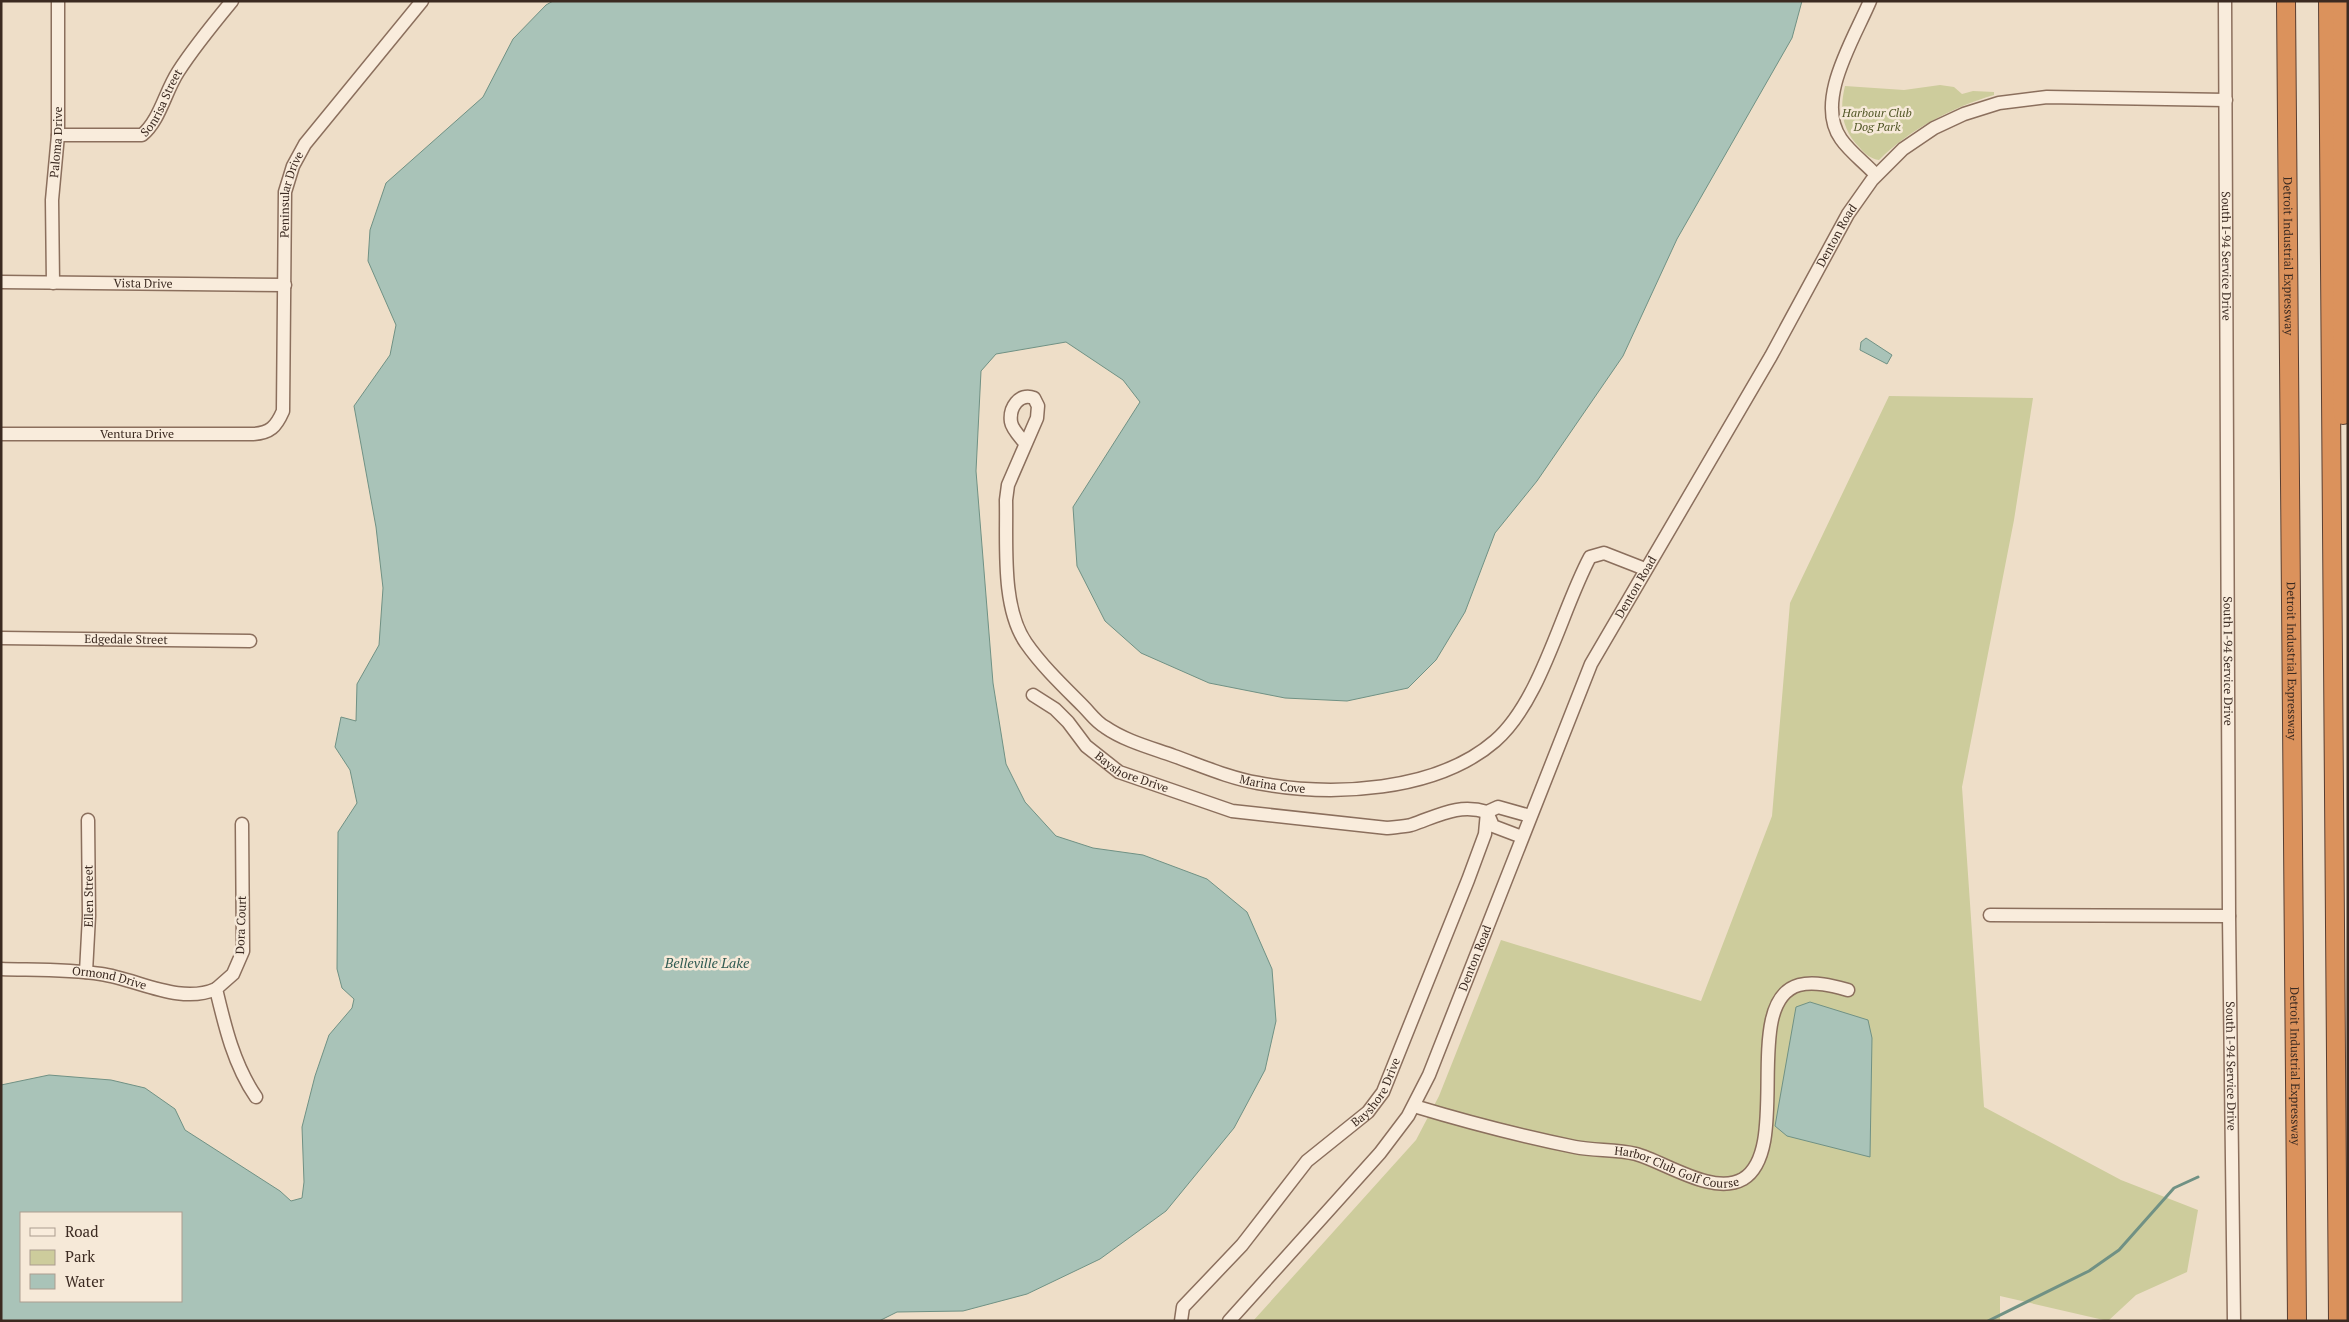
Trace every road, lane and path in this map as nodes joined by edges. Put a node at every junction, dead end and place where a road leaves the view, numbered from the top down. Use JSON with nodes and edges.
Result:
{"nodes":[{"id":1,"x":58,"y":1,"type":"edge"},
{"id":2,"x":232,"y":1,"type":"edge"},
{"id":3,"x":422,"y":1,"type":"edge"},
{"id":4,"x":1870,"y":1,"type":"edge"},
{"id":5,"x":2225,"y":1,"type":"edge"},
{"id":6,"x":2286,"y":1,"type":"edge"},
{"id":7,"x":2328,"y":1,"type":"edge"},
{"id":8,"x":2342,"y":1,"type":"edge"},
{"id":9,"x":2226,"y":100,"type":"junction"},
{"id":10,"x":58,"y":135,"type":"junction"},
{"id":11,"x":1876,"y":175,"type":"junction"},
{"id":12,"x":1,"y":282,"type":"edge"},
{"id":13,"x":53,"y":283,"type":"junction"},
{"id":14,"x":284,"y":284,"type":"junction"},
{"id":15,"x":272,"y":429,"type":"joint"},
{"id":16,"x":1,"y":434,"type":"edge"},
{"id":17,"x":1025,"y":443,"type":"dead end"},
{"id":18,"x":1645,"y":569,"type":"junction"},
{"id":19,"x":1,"y":638,"type":"edge"},
{"id":20,"x":250,"y":640,"type":"dead end"},
{"id":21,"x":1033,"y":695,"type":"dead end"},
{"id":22,"x":1487,"y":812,"type":"junction"},
{"id":23,"x":1530,"y":816,"type":"junction"},
{"id":24,"x":88,"y":820,"type":"dead end"},
{"id":25,"x":242,"y":824,"type":"dead end"},
{"id":26,"x":1522,"y":837,"type":"junction"},
{"id":27,"x":1990,"y":915,"type":"dead end"},
{"id":28,"x":2229,"y":916,"type":"junction"},
{"id":29,"x":1,"y":969,"type":"edge"},
{"id":30,"x":86,"y":972,"type":"junction"},
{"id":31,"x":216,"y":989,"type":"junction"},
{"id":32,"x":1848,"y":990,"type":"dead end"},
{"id":33,"x":2348,"y":1011,"type":"edge"},
{"id":34,"x":256,"y":1098,"type":"dead end"},
{"id":35,"x":1414,"y":1106,"type":"junction"},
{"id":36,"x":1181,"y":1321,"type":"edge"},
{"id":37,"x":1229,"y":1321,"type":"edge"},
{"id":38,"x":2234,"y":1321,"type":"edge"},
{"id":39,"x":2297,"y":1321,"type":"edge"},
{"id":40,"x":2338,"y":1321,"type":"edge"}],
"edges":[{"from":1,"to":10,"type":"street","name":"Paloma Drive"},
{"from":2,"to":10,"type":"street","name":"Sonrisa Street"},
{"from":3,"to":14,"type":"street","name":"Peninsular Drive"},
{"from":4,"to":11,"type":"street"},
{"from":5,"to":9,"type":"street","name":"South I-94 Service Drive"},
{"from":6,"to":39,"type":"highway","name":"Detroit Industrial Expressway"},
{"from":7,"to":40,"type":"highway"},
{"from":8,"to":33,"type":"highway"},
{"from":9,"to":11,"type":"street","name":"Denton Road"},
{"from":9,"to":28,"type":"street","name":"South I-94 Service Drive"},
{"from":10,"to":13,"type":"street","name":"Paloma Drive"},
{"from":11,"to":18,"type":"street","name":"Denton Road"},
{"from":12,"to":13,"type":"street","name":"Vista Drive"},
{"from":13,"to":14,"type":"street","name":"Vista Drive"},
{"from":14,"to":15,"type":"street","name":"Peninsular Drive"},
{"from":15,"to":16,"type":"street","name":"Ventura Drive"},
{"from":17,"to":18,"type":"street","name":"Marina Cove"},
{"from":18,"to":23,"type":"street","name":"Denton Road"},
{"from":19,"to":20,"type":"street","name":"Edgedale Street"},
{"from":21,"to":22,"type":"street","name":"Bayshore Drive"},
{"from":22,"to":23,"type":"street","name":"Bayshore Drive"},
{"from":22,"to":26,"type":"street"},
{"from":22,"to":36,"type":"street","name":"Bayshore Drive"},
{"from":23,"to":26,"type":"street","name":"Denton Road"},
{"from":24,"to":30,"type":"street","name":"Ellen Street"},
{"from":25,"to":31,"type":"street","name":"Dora Court"},
{"from":26,"to":35,"type":"street","name":"Denton Road"},
{"from":27,"to":28,"type":"street"},
{"from":28,"to":38,"type":"street","name":"South I-94 Service Drive"},
{"from":29,"to":30,"type":"street","name":"Ormond Drive"},
{"from":30,"to":31,"type":"street","name":"Ormond Drive"},
{"from":31,"to":34,"type":"street"},
{"from":32,"to":35,"type":"street","name":"Harbor Club Golf Course"},
{"from":35,"to":37,"type":"street","name":"Denton Road"}]}
